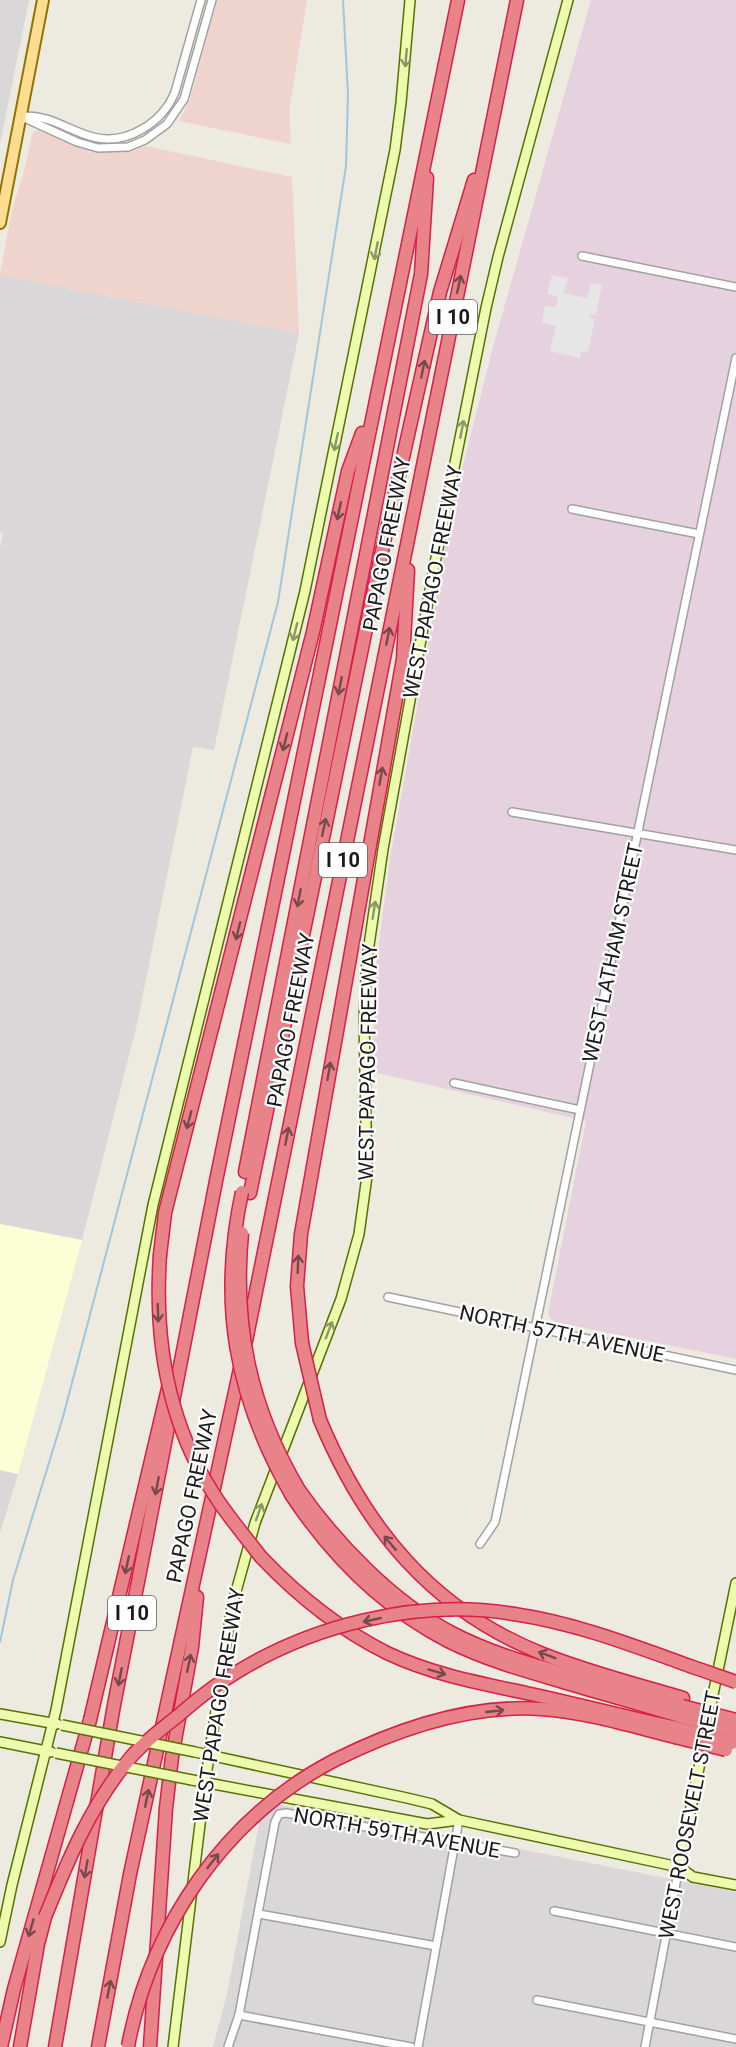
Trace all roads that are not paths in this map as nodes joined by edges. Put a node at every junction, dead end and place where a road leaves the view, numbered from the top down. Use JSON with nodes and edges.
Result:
{"nodes":[{"id":1,"x":43,"y":0,"type":"edge"},
{"id":2,"x":201,"y":0,"type":"edge"},
{"id":3,"x":212,"y":0,"type":"edge"},
{"id":4,"x":410,"y":0,"type":"edge"},
{"id":5,"x":458,"y":0,"type":"edge"},
{"id":6,"x":517,"y":0,"type":"edge"},
{"id":7,"x":568,"y":0,"type":"edge"},
{"id":8,"x":496,"y":107,"type":"junction"},
{"id":9,"x":20,"y":116,"type":"junction"},
{"id":10,"x":431,"y":132,"type":"junction"},
{"id":11,"x":0,"y":223,"type":"edge"},
{"id":12,"x":582,"y":256,"type":"dead end"},
{"id":13,"x":736,"y":287,"type":"edge"},
{"id":14,"x":736,"y":358,"type":"edge"},
{"id":15,"x":376,"y":396,"type":"junction"},
{"id":16,"x":573,"y":508,"type":"dead end"},
{"id":17,"x":410,"y":527,"type":"junction"},
{"id":18,"x":699,"y":534,"type":"junction"},
{"id":19,"x":512,"y":812,"type":"dead end"},
{"id":20,"x":637,"y":834,"type":"junction"},
{"id":21,"x":736,"y":850,"type":"edge"},
{"id":22,"x":454,"y":1083,"type":"dead end"},
{"id":23,"x":580,"y":1110,"type":"junction"},
{"id":24,"x":216,"y":1181,"type":"junction"},
{"id":25,"x":246,"y":1192,"type":"junction"},
{"id":26,"x":388,"y":1297,"type":"dead end"},
{"id":27,"x":535,"y":1328,"type":"junction"},
{"id":28,"x":736,"y":1370,"type":"edge"},
{"id":29,"x":480,"y":1544,"type":"dead end"},
{"id":30,"x":201,"y":1548,"type":"junction"},
{"id":31,"x":736,"y":1583,"type":"edge"},
{"id":32,"x":732,"y":1624,"type":"edge"},
{"id":33,"x":736,"y":1682,"type":"edge"},
{"id":34,"x":736,"y":1712,"type":"edge"},
{"id":35,"x":0,"y":1713,"type":"edge"},
{"id":36,"x":679,"y":1717,"type":"junction"},
{"id":37,"x":736,"y":1720,"type":"edge"},
{"id":38,"x":51,"y":1723,"type":"junction"},
{"id":39,"x":0,"y":1742,"type":"edge"},
{"id":40,"x":734,"y":1743,"type":"edge"},
{"id":41,"x":45,"y":1751,"type":"junction"},
{"id":42,"x":210,"y":1754,"type":"junction"},
{"id":43,"x":205,"y":1783,"type":"junction"},
{"id":44,"x":459,"y":1820,"type":"junction"},
{"id":45,"x":455,"y":1843,"type":"junction"},
{"id":46,"x":515,"y":1853,"type":"dead end"},
{"id":47,"x":679,"y":1867,"type":"junction"},
{"id":48,"x":736,"y":1885,"type":"edge"},
{"id":49,"x":554,"y":1911,"type":"dead end"},
{"id":50,"x":259,"y":1914,"type":"junction"},
{"id":51,"x":667,"y":1934,"type":"junction"},
{"id":52,"x":0,"y":1942,"type":"edge"},
{"id":53,"x":436,"y":1946,"type":"junction"},
{"id":54,"x":736,"y":1947,"type":"edge"},
{"id":55,"x":537,"y":2000,"type":"dead end"},
{"id":56,"x":239,"y":2015,"type":"junction"},
{"id":57,"x":650,"y":2022,"type":"junction"},
{"id":58,"x":736,"y":2039,"type":"edge"},
{"id":59,"x":128,"y":2046,"type":"edge"},
{"id":60,"x":0,"y":2047,"type":"edge"},
{"id":61,"x":20,"y":2047,"type":"edge"},
{"id":62,"x":55,"y":2047,"type":"edge"},
{"id":63,"x":98,"y":2047,"type":"edge"},
{"id":64,"x":150,"y":2047,"type":"edge"},
{"id":65,"x":173,"y":2047,"type":"edge"},
{"id":66,"x":228,"y":2047,"type":"edge"},
{"id":67,"x":411,"y":2047,"type":"edge"},
{"id":68,"x":418,"y":2047,"type":"edge"},
{"id":69,"x":645,"y":2047,"type":"edge"}],
"edges":[{"from":1,"to":9,"type":"main road"},
{"from":2,"to":9,"type":"street"},
{"from":3,"to":9,"type":"street"},
{"from":4,"to":38,"type":"main road","one_way":true},
{"from":5,"to":10,"type":"highway","name":"PAPAGO FREEWAY","number":"I 10"},
{"from":6,"to":8,"type":"highway","name":"PAPAGO FREEWAY","number":"I 10"},
{"from":42,"to":7,"type":"main road","name":"WEST PAPAGO FREEWAY","one_way":true},
{"from":17,"to":8,"type":"highway","name":"PAPAGO FREEWAY","number":"I 10","one_way":true},
{"from":25,"to":8,"type":"highway","one_way":true},
{"from":9,"to":11,"type":"main road"},
{"from":10,"to":15,"type":"highway","name":"PAPAGO FREEWAY","number":"I 10"},
{"from":10,"to":25,"type":"highway","one_way":true},
{"from":12,"to":13,"type":"street"},
{"from":14,"to":18,"type":"street","name":"WEST LATHAM STREET"},
{"from":15,"to":24,"type":"highway","name":"PAPAGO FREEWAY","number":"I 10"},
{"from":15,"to":36,"type":"highway","one_way":true,"bridge":true},
{"from":16,"to":18,"type":"street"},
{"from":30,"to":17,"type":"highway","name":"PAPAGO FREEWAY","number":"I 10","one_way":true},
{"from":36,"to":17,"type":"highway","one_way":true,"bridge":true},
{"from":18,"to":20,"type":"street","name":"WEST LATHAM STREET"},
{"from":19,"to":20,"type":"street"},
{"from":20,"to":21,"type":"street"},
{"from":20,"to":23,"type":"street","name":"WEST LATHAM STREET"},
{"from":22,"to":23,"type":"street"},
{"from":23,"to":27,"type":"street","name":"WEST LATHAM STREET"},
{"from":24,"to":60,"type":"highway","one_way":true},
{"from":24,"to":62,"type":"highway","name":"PAPAGO FREEWAY","number":"I 10","one_way":true},
{"from":25,"to":36,"type":"highway","bridge":true},
{"from":26,"to":27,"type":"street","name":"NORTH 57TH AVENUE"},
{"from":27,"to":28,"type":"street","name":"NORTH 57TH AVENUE"},
{"from":27,"to":29,"type":"street","name":"WEST LATHAM STREET"},
{"from":63,"to":30,"type":"highway","name":"PAPAGO FREEWAY","number":"I 10","one_way":true},
{"from":64,"to":30,"type":"highway","one_way":true},
{"from":31,"to":32,"type":"main road","name":"WEST ROOSEVELT STREET"},
{"from":32,"to":47,"type":"main road","name":"WEST ROOSEVELT STREET"},
{"from":33,"to":61,"type":"highway","one_way":true,"bridge":true},
{"from":34,"to":36,"type":"highway"},
{"from":35,"to":38,"type":"main road","name":"NORTH 59TH AVENUE"},
{"from":36,"to":37,"type":"highway","bridge":true},
{"from":36,"to":40,"type":"highway","bridge":true},
{"from":36,"to":40,"type":"highway","bridge":true},
{"from":59,"to":36,"type":"highway","one_way":true,"bridge":true},
{"from":38,"to":41,"type":"main road"},
{"from":38,"to":42,"type":"main road","name":"NORTH 59TH AVENUE","bridge":true},
{"from":39,"to":41,"type":"main road","name":"NORTH 59TH AVENUE"},
{"from":41,"to":43,"type":"main road","name":"NORTH 59TH AVENUE","bridge":true},
{"from":41,"to":52,"type":"main road"},
{"from":42,"to":43,"type":"main road","name":"WEST PAPAGO FREEWAY"},
{"from":42,"to":44,"type":"main road","name":"NORTH 59TH AVENUE"},
{"from":43,"to":44,"type":"main road","name":"NORTH 59TH AVENUE"},
{"from":43,"to":65,"type":"main road","name":"WEST PAPAGO FREEWAY"},
{"from":44,"to":45,"type":"street"},
{"from":44,"to":47,"type":"main road","name":"NORTH 59TH AVENUE"},
{"from":45,"to":46,"type":"street","name":"NORTH 59TH AVENUE"},
{"from":45,"to":50,"type":"street","name":"NORTH 59TH AVENUE"},
{"from":45,"to":53,"type":"street"},
{"from":47,"to":48,"type":"main road","name":"NORTH 59TH AVENUE"},
{"from":47,"to":51,"type":"street","name":"WEST ROOSEVELT STREET"},
{"from":49,"to":51,"type":"street"},
{"from":50,"to":53,"type":"street"},
{"from":50,"to":56,"type":"street"},
{"from":51,"to":54,"type":"street"},
{"from":51,"to":57,"type":"street","name":"WEST ROOSEVELT STREET"},
{"from":53,"to":68,"type":"street"},
{"from":55,"to":57,"type":"street"},
{"from":56,"to":66,"type":"street"},
{"from":56,"to":67,"type":"street"},
{"from":57,"to":58,"type":"street"},
{"from":57,"to":69,"type":"street","name":"WEST ROOSEVELT STREET"}]}
